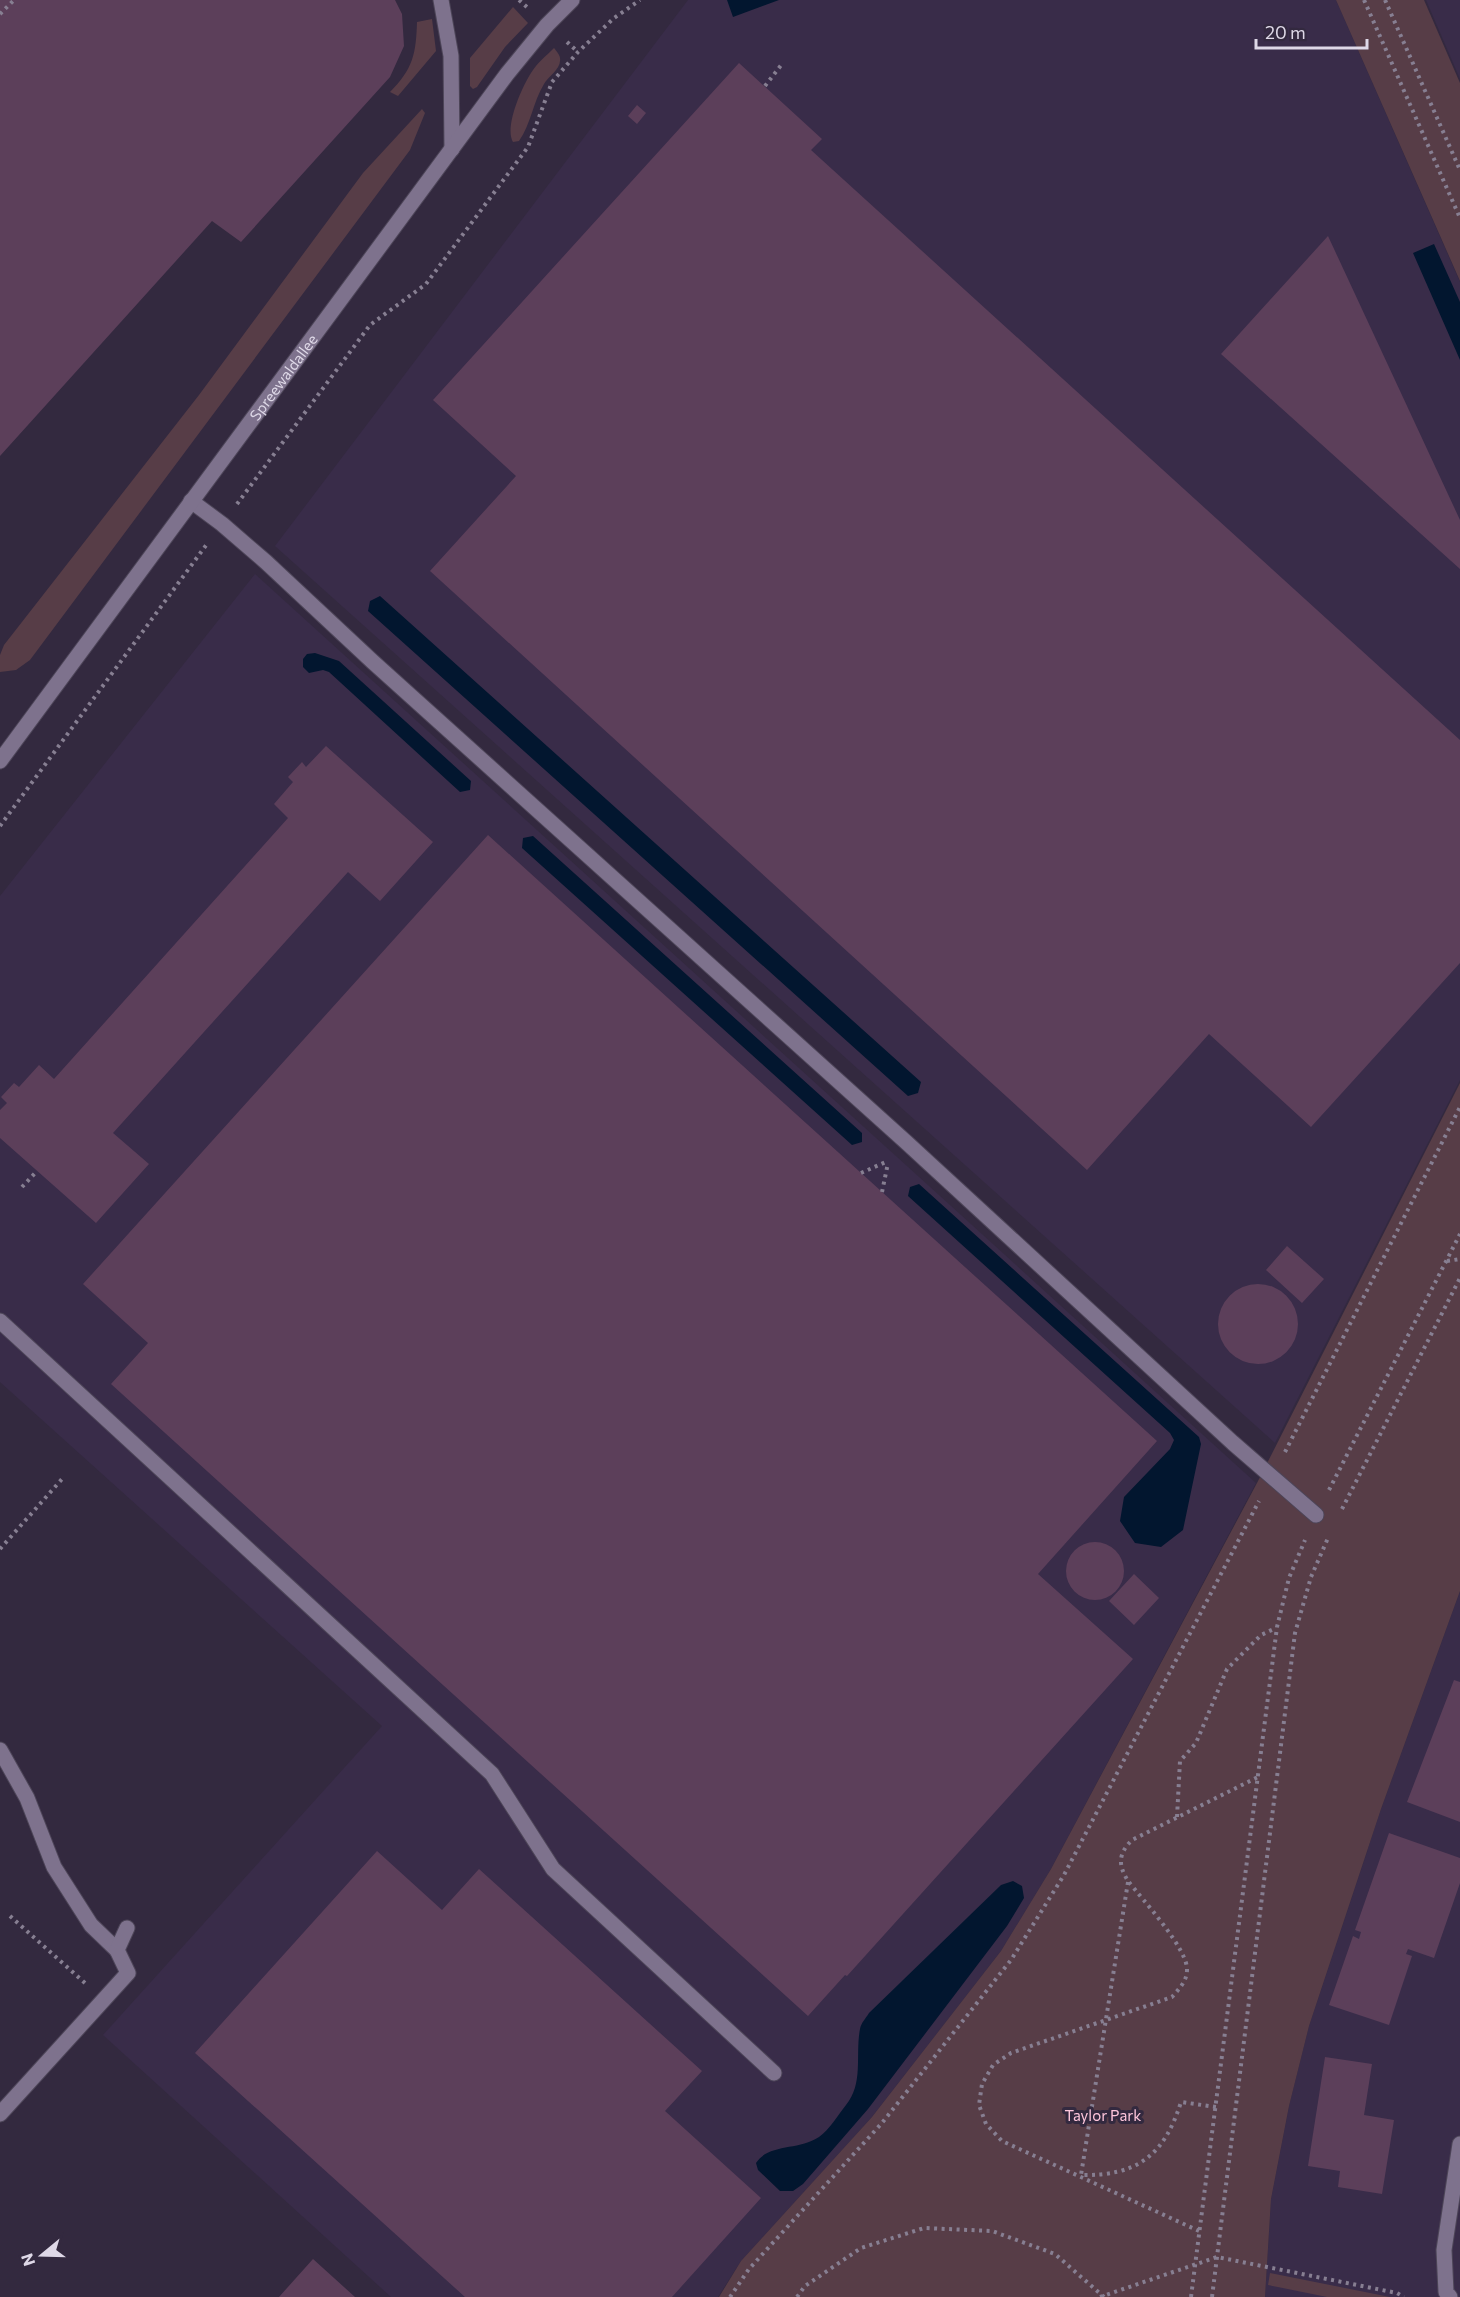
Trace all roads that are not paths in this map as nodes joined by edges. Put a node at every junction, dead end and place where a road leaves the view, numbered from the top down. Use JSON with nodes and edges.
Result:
{"nodes":[{"id":1,"x":441,"y":0,"type":"edge"},
{"id":2,"x":572,"y":0,"type":"edge"},
{"id":3,"x":452,"y":149,"type":"junction"},
{"id":4,"x":191,"y":501,"type":"junction"},
{"id":5,"x":0,"y":761,"type":"edge"},
{"id":6,"x":0,"y":1321,"type":"edge"},
{"id":7,"x":1316,"y":1515,"type":"road end"},
{"id":8,"x":0,"y":1750,"type":"edge"},
{"id":9,"x":127,"y":1928,"type":"dead end"},
{"id":10,"x":117,"y":1950,"type":"junction"},
{"id":11,"x":774,"y":2073,"type":"dead end"},
{"id":12,"x":0,"y":2114,"type":"edge"},
{"id":13,"x":1460,"y":2144,"type":"edge"},
{"id":14,"x":1445,"y":2295,"type":"edge"}],
"edges":[{"from":1,"to":3,"type":"street"},
{"from":2,"to":3,"type":"street","name":"Spreewaldallee"},
{"from":3,"to":4,"type":"street","name":"Spreewaldallee"},
{"from":4,"to":5,"type":"street","name":"Spreewaldallee"},
{"from":4,"to":7,"type":"street"},
{"from":6,"to":11,"type":"street"},
{"from":8,"to":10,"type":"street"},
{"from":9,"to":10,"type":"street"},
{"from":10,"to":12,"type":"street"},
{"from":13,"to":14,"type":"street"}]}
